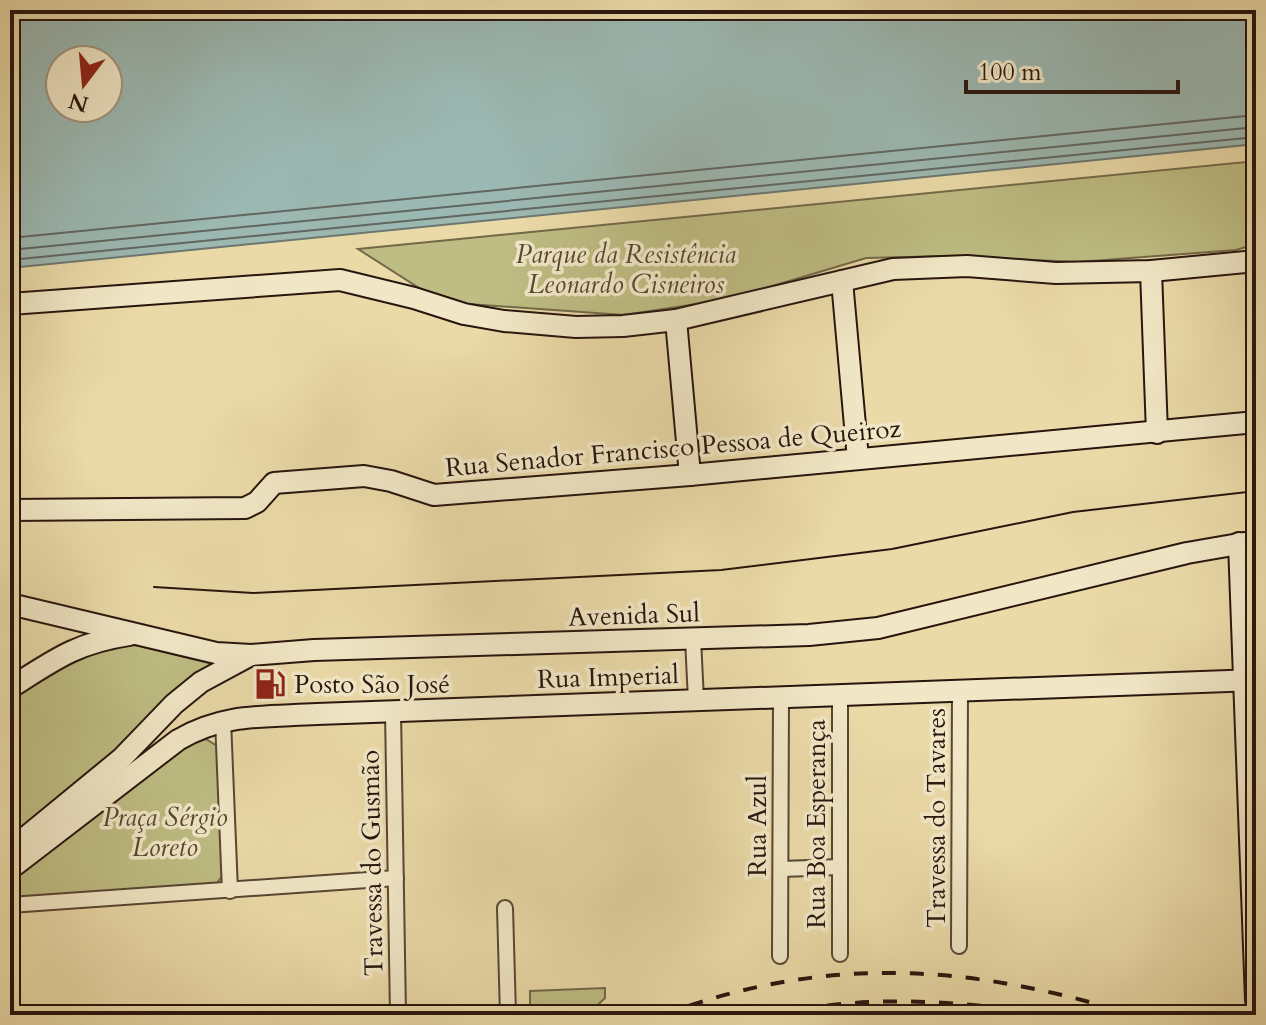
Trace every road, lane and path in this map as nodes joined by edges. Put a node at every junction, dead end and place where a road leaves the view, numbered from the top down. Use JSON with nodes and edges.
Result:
{"nodes":[{"id":1,"x":1256,"y":261,"type":"edge"},
{"id":2,"x":1151,"y":271,"type":"junction"},
{"id":3,"x":842,"y":281,"type":"junction"},
{"id":4,"x":10,"y":304,"type":"edge"},
{"id":5,"x":676,"y":320,"type":"junction"},
{"id":6,"x":1256,"y":422,"type":"edge"},
{"id":7,"x":1157,"y":433,"type":"junction"},
{"id":8,"x":858,"y":459,"type":"junction"},
{"id":9,"x":690,"y":475,"type":"junction"},
{"id":10,"x":10,"y":510,"type":"edge"},
{"id":11,"x":1248,"y":542,"type":"edge"},
{"id":12,"x":10,"y":604,"type":"edge"},
{"id":13,"x":138,"y":633,"type":"junction"},
{"id":14,"x":693,"y":639,"type":"junction"},
{"id":15,"x":251,"y":655,"type":"junction"},
{"id":16,"x":1251,"y":680,"type":"edge"},
{"id":17,"x":10,"y":688,"type":"edge"},
{"id":18,"x":960,"y":691,"type":"junction"},
{"id":19,"x":840,"y":695,"type":"junction"},
{"id":20,"x":781,"y":697,"type":"junction"},
{"id":21,"x":696,"y":700,"type":"junction"},
{"id":22,"x":393,"y":711,"type":"junction"},
{"id":23,"x":223,"y":720,"type":"junction"},
{"id":24,"x":1253,"y":843,"type":"edge"},
{"id":25,"x":10,"y":850,"type":"edge"},
{"id":26,"x":840,"y":867,"type":"junction"},
{"id":27,"x":10,"y":869,"type":"edge"},
{"id":28,"x":781,"y":869,"type":"junction"},
{"id":29,"x":396,"y":878,"type":"junction"},
{"id":30,"x":230,"y":891,"type":"junction"},
{"id":31,"x":10,"y":905,"type":"edge"},
{"id":32,"x":505,"y":908,"type":"dead end"},
{"id":33,"x":959,"y":946,"type":"dead end"},
{"id":34,"x":840,"y":954,"type":"dead end"},
{"id":35,"x":780,"y":956,"type":"dead end"},
{"id":36,"x":1256,"y":1000,"type":"edge"},
{"id":37,"x":398,"y":1015,"type":"edge"},
{"id":38,"x":508,"y":1015,"type":"edge"}],
"edges":[{"from":1,"to":2,"type":"main road"},
{"from":2,"to":3,"type":"main road"},
{"from":2,"to":7,"type":"main road"},
{"from":3,"to":5,"type":"main road"},
{"from":3,"to":8,"type":"main road"},
{"from":4,"to":5,"type":"main road"},
{"from":5,"to":9,"type":"main road"},
{"from":6,"to":7,"type":"main road","name":"Rua Senador Francisco Pessoa de Queiroz"},
{"from":7,"to":8,"type":"main road","name":"Rua Senador Francisco Pessoa de Queiroz"},
{"from":8,"to":9,"type":"main road","name":"Rua Senador Francisco Pessoa de Queiroz"},
{"from":9,"to":10,"type":"main road","name":"Rua Senador Francisco Pessoa de Queiroz"},
{"from":11,"to":14,"type":"main road","name":"Avenida Sul"},
{"from":11,"to":16,"type":"main road"},
{"from":12,"to":13,"type":"main road","name":"Avenida Sul"},
{"from":13,"to":15,"type":"main road","name":"Avenida Sul"},
{"from":13,"to":17,"type":"main road"},
{"from":14,"to":15,"type":"main road","name":"Avenida Sul"},
{"from":14,"to":21,"type":"street"},
{"from":15,"to":25,"type":"main road"},
{"from":16,"to":18,"type":"main road","name":"Rua Imperial"},
{"from":16,"to":24,"type":"main road"},
{"from":18,"to":19,"type":"main road","name":"Rua Imperial"},
{"from":18,"to":33,"type":"street","name":"Travessa do Tavares"},
{"from":19,"to":20,"type":"main road","name":"Rua Imperial"},
{"from":19,"to":26,"type":"street","name":"Rua Boa Esperança"},
{"from":20,"to":21,"type":"main road","name":"Rua Imperial"},
{"from":20,"to":28,"type":"street","name":"Rua Azul"},
{"from":21,"to":22,"type":"main road","name":"Rua Imperial"},
{"from":22,"to":23,"type":"main road","name":"Rua Imperial"},
{"from":22,"to":29,"type":"street","name":"Travessa do Gusmão"},
{"from":23,"to":27,"type":"main road","name":"Rua Imperial"},
{"from":23,"to":30,"type":"street"},
{"from":24,"to":36,"type":"main road"},
{"from":26,"to":28,"type":"street"},
{"from":26,"to":34,"type":"street","name":"Rua Boa Esperança"},
{"from":28,"to":35,"type":"street","name":"Rua Azul"},
{"from":29,"to":30,"type":"street"},
{"from":29,"to":37,"type":"street","name":"Travessa do Gusmão"},
{"from":30,"to":31,"type":"street"},
{"from":32,"to":38,"type":"street"}]}
